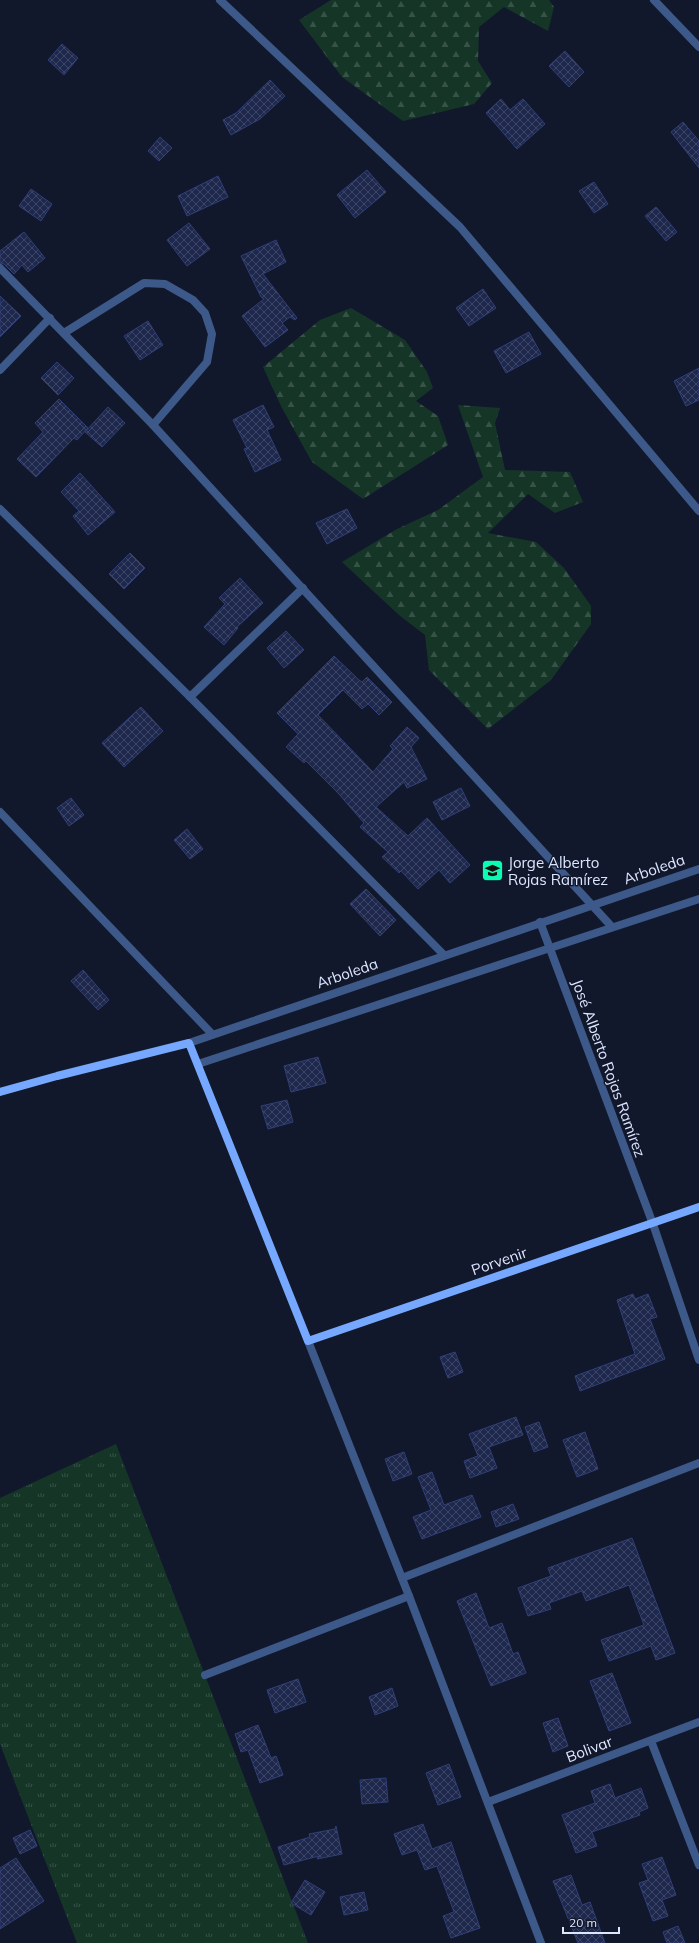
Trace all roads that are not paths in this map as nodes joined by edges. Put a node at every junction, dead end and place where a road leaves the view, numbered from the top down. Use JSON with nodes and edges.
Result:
{"nodes":[{"id":1,"x":220,"y":0,"type":"edge"},
{"id":2,"x":654,"y":0,"type":"edge"},
{"id":3,"x":699,"y":47,"type":"edge"},
{"id":4,"x":0,"y":268,"type":"edge"},
{"id":5,"x":50,"y":318,"type":"junction"},
{"id":6,"x":64,"y":332,"type":"junction"},
{"id":7,"x":0,"y":370,"type":"edge"},
{"id":8,"x":153,"y":425,"type":"junction"},
{"id":9,"x":0,"y":508,"type":"edge"},
{"id":10,"x":699,"y":511,"type":"edge"},
{"id":11,"x":303,"y":588,"type":"junction"},
{"id":12,"x":190,"y":697,"type":"junction"},
{"id":13,"x":0,"y":812,"type":"edge"},
{"id":14,"x":699,"y":869,"type":"edge"},
{"id":15,"x":699,"y":899,"type":"edge"},
{"id":16,"x":592,"y":905,"type":"junction"},
{"id":17,"x":540,"y":922,"type":"junction"},
{"id":18,"x":612,"y":927,"type":"junction"},
{"id":19,"x":550,"y":948,"type":"junction"},
{"id":20,"x":444,"y":955,"type":"junction"},
{"id":21,"x":212,"y":1034,"type":"junction"},
{"id":22,"x":189,"y":1043,"type":"junction"},
{"id":23,"x":198,"y":1064,"type":"junction"},
{"id":24,"x":0,"y":1092,"type":"edge"},
{"id":25,"x":699,"y":1207,"type":"edge"},
{"id":26,"x":652,"y":1224,"type":"junction"},
{"id":27,"x":308,"y":1341,"type":"junction"},
{"id":28,"x":699,"y":1360,"type":"edge"},
{"id":29,"x":699,"y":1463,"type":"edge"},
{"id":30,"x":402,"y":1578,"type":"junction"},
{"id":31,"x":409,"y":1596,"type":"junction"},
{"id":32,"x":205,"y":1675,"type":"dead end"},
{"id":33,"x":699,"y":1722,"type":"edge"},
{"id":34,"x":651,"y":1741,"type":"junction"},
{"id":35,"x":488,"y":1802,"type":"junction"},
{"id":36,"x":699,"y":1865,"type":"edge"},
{"id":37,"x":541,"y":1943,"type":"edge"}],
"edges":[{"from":1,"to":10,"type":"street"},
{"from":2,"to":3,"type":"street"},
{"from":4,"to":5,"type":"street"},
{"from":5,"to":6,"type":"street"},
{"from":5,"to":7,"type":"street"},
{"from":6,"to":8,"type":"street"},
{"from":6,"to":8,"type":"street"},
{"from":8,"to":11,"type":"street"},
{"from":9,"to":12,"type":"street"},
{"from":11,"to":12,"type":"street"},
{"from":11,"to":16,"type":"street"},
{"from":12,"to":20,"type":"street"},
{"from":13,"to":21,"type":"street"},
{"from":14,"to":16,"type":"street","name":"Arboleda"},
{"from":15,"to":18,"type":"street"},
{"from":16,"to":17,"type":"street","name":"Arboleda"},
{"from":16,"to":18,"type":"street"},
{"from":17,"to":19,"type":"street","name":"José Alberto Rojas Ramírez"},
{"from":17,"to":20,"type":"street","name":"Arboleda"},
{"from":18,"to":19,"type":"street"},
{"from":19,"to":23,"type":"street"},
{"from":19,"to":26,"type":"street","name":"José Alberto Rojas Ramírez"},
{"from":20,"to":21,"type":"street","name":"Arboleda"},
{"from":21,"to":22,"type":"street","name":"Arboleda"},
{"from":22,"to":23,"type":"street"},
{"from":22,"to":24,"type":"street","name":"Arboleda"},
{"from":23,"to":27,"type":"street"},
{"from":25,"to":26,"type":"street","name":"Porvenir"},
{"from":26,"to":27,"type":"street","name":"Porvenir"},
{"from":26,"to":28,"type":"street","name":"José Alberto Rojas Ramírez"},
{"from":27,"to":30,"type":"street"},
{"from":29,"to":30,"type":"street"},
{"from":30,"to":31,"type":"street"},
{"from":31,"to":32,"type":"street"},
{"from":31,"to":35,"type":"street"},
{"from":33,"to":34,"type":"street","name":"Bolivar"},
{"from":34,"to":35,"type":"street","name":"Bolivar"},
{"from":34,"to":36,"type":"street"},
{"from":35,"to":37,"type":"street"}]}
